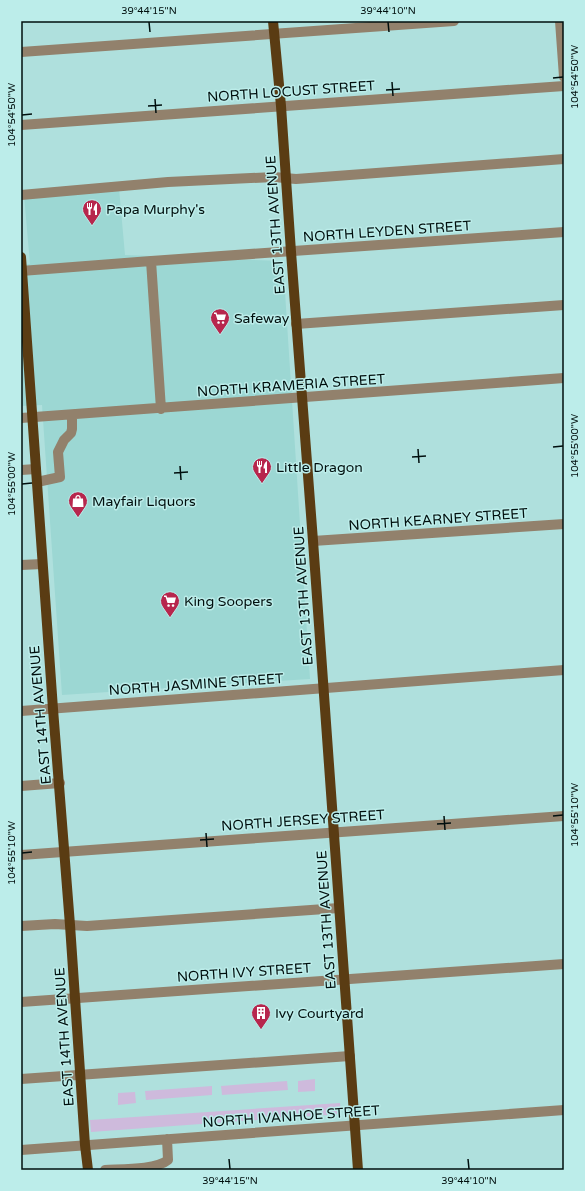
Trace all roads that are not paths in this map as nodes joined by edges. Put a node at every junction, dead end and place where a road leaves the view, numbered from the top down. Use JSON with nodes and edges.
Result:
{"nodes":[{"id":1,"x":273,"y":21,"type":"edge"},
{"id":2,"x":454,"y":21,"type":"edge"},
{"id":3,"x":560,"y":21,"type":"edge"},
{"id":4,"x":274,"y":34,"type":"junction"},
{"id":5,"x":21,"y":52,"type":"edge"},
{"id":6,"x":564,"y":77,"type":"edge"},
{"id":7,"x":564,"y":86,"type":"edge"},
{"id":8,"x":281,"y":106,"type":"junction"},
{"id":9,"x":21,"y":125,"type":"edge"},
{"id":10,"x":564,"y":159,"type":"edge"},
{"id":11,"x":286,"y":178,"type":"junction"},
{"id":12,"x":21,"y":195,"type":"edge"},
{"id":13,"x":564,"y":232,"type":"edge"},
{"id":14,"x":290,"y":252,"type":"junction"},
{"id":15,"x":21,"y":257,"type":"edge"},
{"id":16,"x":151,"y":261,"type":"junction"},
{"id":17,"x":22,"y":271,"type":"edge"},
{"id":18,"x":564,"y":305,"type":"edge"},
{"id":19,"x":23,"y":319,"type":"edge"},
{"id":20,"x":296,"y":324,"type":"junction"},
{"id":21,"x":25,"y":369,"type":"edge"},
{"id":22,"x":564,"y":378,"type":"edge"},
{"id":23,"x":302,"y":398,"type":"junction"},
{"id":24,"x":161,"y":409,"type":"junction"},
{"id":25,"x":72,"y":415,"type":"junction"},
{"id":26,"x":21,"y":418,"type":"edge"},
{"id":27,"x":32,"y":418,"type":"junction"},
{"id":28,"x":21,"y":470,"type":"edge"},
{"id":29,"x":36,"y":470,"type":"junction"},
{"id":30,"x":36,"y":482,"type":"junction"},
{"id":31,"x":564,"y":524,"type":"edge"},
{"id":32,"x":313,"y":541,"type":"junction"},
{"id":33,"x":42,"y":564,"type":"junction"},
{"id":34,"x":21,"y":565,"type":"edge"},
{"id":35,"x":564,"y":670,"type":"edge"},
{"id":36,"x":323,"y":688,"type":"junction"},
{"id":37,"x":53,"y":709,"type":"junction"},
{"id":38,"x":21,"y":711,"type":"edge"},
{"id":39,"x":60,"y":783,"type":"junction"},
{"id":40,"x":21,"y":786,"type":"edge"},
{"id":41,"x":564,"y":816,"type":"edge"},
{"id":42,"x":333,"y":832,"type":"junction"},
{"id":43,"x":65,"y":851,"type":"junction"},
{"id":44,"x":21,"y":855,"type":"edge"},
{"id":45,"x":339,"y":908,"type":"junction"},
{"id":46,"x":70,"y":925,"type":"junction"},
{"id":47,"x":21,"y":926,"type":"edge"},
{"id":48,"x":564,"y":964,"type":"edge"},
{"id":49,"x":344,"y":978,"type":"junction"},
{"id":50,"x":75,"y":998,"type":"junction"},
{"id":51,"x":21,"y":1002,"type":"edge"},
{"id":52,"x":350,"y":1056,"type":"junction"},
{"id":53,"x":81,"y":1075,"type":"junction"},
{"id":54,"x":21,"y":1079,"type":"edge"},
{"id":55,"x":564,"y":1110,"type":"edge"},
{"id":56,"x":354,"y":1125,"type":"junction"},
{"id":57,"x":168,"y":1139,"type":"junction"},
{"id":58,"x":85,"y":1145,"type":"junction"},
{"id":59,"x":21,"y":1150,"type":"edge"},
{"id":60,"x":88,"y":1170,"type":"edge"},
{"id":61,"x":105,"y":1170,"type":"edge"},
{"id":62,"x":358,"y":1170,"type":"edge"}],
"edges":[{"from":1,"to":4,"type":"main road","name":"EAST 13TH AVENUE"},
{"from":2,"to":4,"type":"street"},
{"from":3,"to":6,"type":"street"},
{"from":4,"to":5,"type":"street"},
{"from":4,"to":8,"type":"main road","name":"EAST 13TH AVENUE"},
{"from":7,"to":8,"type":"street","name":"NORTH LOCUST STREET"},
{"from":8,"to":9,"type":"street","name":"NORTH LOCUST STREET"},
{"from":8,"to":11,"type":"main road","name":"EAST 13TH AVENUE"},
{"from":10,"to":11,"type":"street"},
{"from":11,"to":12,"type":"street"},
{"from":11,"to":14,"type":"main road","name":"EAST 13TH AVENUE"},
{"from":13,"to":14,"type":"street","name":"NORTH LEYDEN STREET"},
{"from":14,"to":16,"type":"street","name":"NORTH LEYDEN STREET"},
{"from":14,"to":20,"type":"main road","name":"EAST 13TH AVENUE"},
{"from":15,"to":17,"type":"main road","name":"EAST 14TH AVENUE"},
{"from":16,"to":17,"type":"street","name":"NORTH LEYDEN STREET"},
{"from":16,"to":24,"type":"street"},
{"from":17,"to":19,"type":"main road","name":"EAST 14TH AVENUE"},
{"from":18,"to":20,"type":"street"},
{"from":19,"to":21,"type":"main road","name":"EAST 14TH AVENUE"},
{"from":20,"to":23,"type":"main road","name":"EAST 13TH AVENUE"},
{"from":21,"to":27,"type":"main road","name":"EAST 14TH AVENUE"},
{"from":22,"to":23,"type":"street","name":"NORTH KRAMERIA STREET"},
{"from":23,"to":24,"type":"street","name":"NORTH KRAMERIA STREET"},
{"from":23,"to":32,"type":"main road","name":"EAST 13TH AVENUE"},
{"from":24,"to":25,"type":"street","name":"NORTH KRAMERIA STREET"},
{"from":25,"to":27,"type":"street","name":"NORTH KRAMERIA STREET"},
{"from":25,"to":30,"type":"street"},
{"from":26,"to":27,"type":"street","name":"NORTH KRAMERIA STREET"},
{"from":27,"to":29,"type":"main road","name":"EAST 14TH AVENUE"},
{"from":28,"to":29,"type":"street"},
{"from":29,"to":30,"type":"main road","name":"EAST 14TH AVENUE"},
{"from":30,"to":33,"type":"main road","name":"EAST 14TH AVENUE"},
{"from":31,"to":32,"type":"street","name":"NORTH KEARNEY STREET"},
{"from":32,"to":36,"type":"main road","name":"EAST 13TH AVENUE"},
{"from":33,"to":34,"type":"street"},
{"from":33,"to":37,"type":"main road","name":"EAST 14TH AVENUE"},
{"from":35,"to":36,"type":"street","name":"NORTH JASMINE STREET"},
{"from":36,"to":37,"type":"street","name":"NORTH JASMINE STREET"},
{"from":36,"to":42,"type":"main road","name":"EAST 13TH AVENUE"},
{"from":37,"to":38,"type":"street","name":"NORTH JASMINE STREET"},
{"from":37,"to":39,"type":"main road","name":"EAST 14TH AVENUE"},
{"from":39,"to":40,"type":"street"},
{"from":39,"to":43,"type":"main road","name":"EAST 14TH AVENUE"},
{"from":41,"to":42,"type":"street","name":"NORTH JERSEY STREET"},
{"from":42,"to":43,"type":"street","name":"NORTH JERSEY STREET"},
{"from":42,"to":45,"type":"main road","name":"EAST 13TH AVENUE"},
{"from":43,"to":44,"type":"street","name":"NORTH JERSEY STREET"},
{"from":43,"to":46,"type":"main road","name":"EAST 14TH AVENUE"},
{"from":45,"to":46,"type":"street"},
{"from":45,"to":49,"type":"main road","name":"EAST 13TH AVENUE"},
{"from":46,"to":47,"type":"street"},
{"from":46,"to":50,"type":"main road","name":"EAST 14TH AVENUE"},
{"from":48,"to":49,"type":"street","name":"NORTH IVY STREET"},
{"from":49,"to":50,"type":"street","name":"NORTH IVY STREET"},
{"from":49,"to":52,"type":"main road","name":"EAST 13TH AVENUE"},
{"from":50,"to":51,"type":"street","name":"NORTH IVY STREET"},
{"from":50,"to":53,"type":"main road","name":"EAST 14TH AVENUE"},
{"from":52,"to":53,"type":"street"},
{"from":52,"to":56,"type":"main road","name":"EAST 13TH AVENUE"},
{"from":53,"to":54,"type":"street"},
{"from":53,"to":58,"type":"main road","name":"EAST 14TH AVENUE"},
{"from":55,"to":56,"type":"street","name":"NORTH IVANHOE STREET"},
{"from":56,"to":57,"type":"street","name":"NORTH IVANHOE STREET"},
{"from":56,"to":62,"type":"main road","name":"EAST 13TH AVENUE"},
{"from":57,"to":58,"type":"street","name":"NORTH IVANHOE STREET"},
{"from":57,"to":61,"type":"street"},
{"from":58,"to":59,"type":"street","name":"NORTH IVANHOE STREET"},
{"from":58,"to":60,"type":"main road","name":"EAST 14TH AVENUE"}]}
